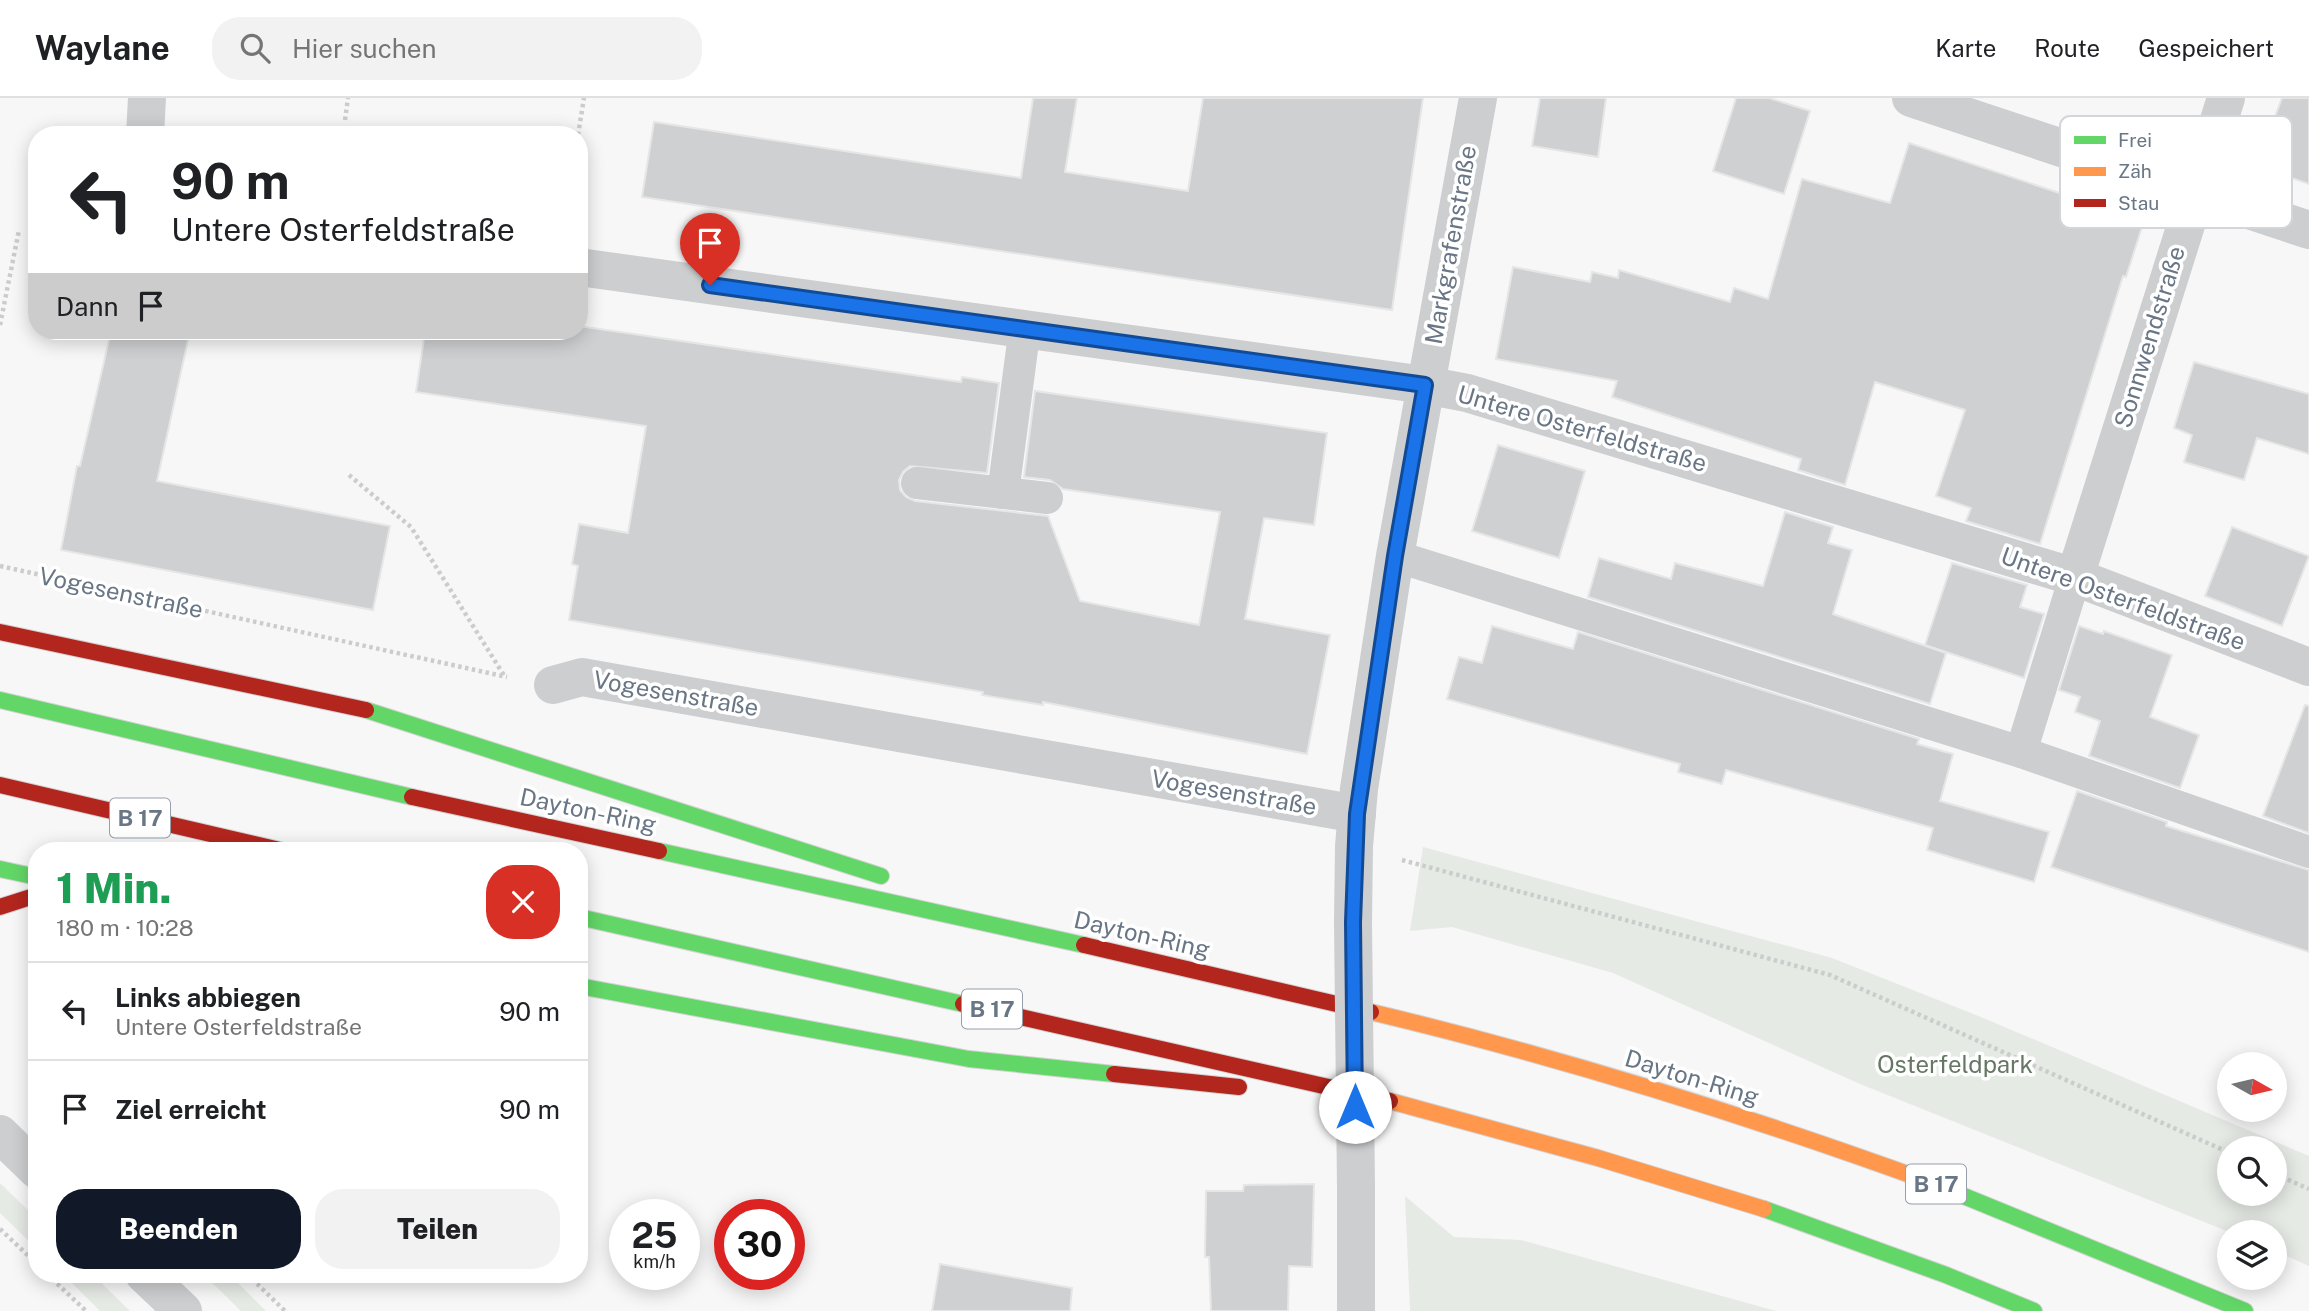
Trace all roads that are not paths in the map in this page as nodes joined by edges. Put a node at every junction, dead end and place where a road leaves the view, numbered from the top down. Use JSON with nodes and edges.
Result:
{"nodes":[{"id":1,"x":147,"y":98,"type":"edge"},
{"id":2,"x":1478,"y":98,"type":"edge"},
{"id":3,"x":1911,"y":98,"type":"edge"},
{"id":4,"x":2226,"y":98,"type":"edge"},
{"id":5,"x":2220,"y":116,"type":"edge"},
{"id":6,"x":145,"y":126,"type":"edge"},
{"id":7,"x":2060,"y":148,"type":"edge"},
{"id":8,"x":2292,"y":224,"type":"edge"},
{"id":9,"x":2185,"y":228,"type":"edge"},
{"id":10,"x":2309,"y":230,"type":"edge"},
{"id":11,"x":588,"y":268,"type":"edge"},
{"id":12,"x":1025,"y":327,"type":"junction"},
{"id":13,"x":1425,"y":385,"type":"junction"},
{"id":14,"x":917,"y":483,"type":"dead end"},
{"id":15,"x":1003,"y":493,"type":"junction"},
{"id":16,"x":1048,"y":498,"type":"dead end"},
{"id":17,"x":1395,"y":556,"type":"junction"},
{"id":18,"x":2075,"y":577,"type":"junction"},
{"id":19,"x":0,"y":632,"type":"edge"},
{"id":20,"x":2309,"y":667,"type":"edge"},
{"id":21,"x":553,"y":685,"type":"road end"},
{"id":22,"x":0,"y":700,"type":"edge"},
{"id":23,"x":2021,"y":752,"type":"junction"},
{"id":24,"x":0,"y":785,"type":"edge"},
{"id":25,"x":1355,"y":830,"type":"junction"},
{"id":26,"x":246,"y":842,"type":"edge"},
{"id":27,"x":2309,"y":852,"type":"edge"},
{"id":28,"x":0,"y":869,"type":"edge"},
{"id":29,"x":28,"y":875,"type":"edge"},
{"id":30,"x":901,"y":882,"type":"dead end"},
{"id":31,"x":28,"y":898,"type":"edge"},
{"id":32,"x":954,"y":900,"type":"dead end"},
{"id":33,"x":0,"y":907,"type":"edge"},
{"id":34,"x":588,"y":919,"type":"edge"},
{"id":35,"x":1112,"y":951,"type":"junction"},
{"id":36,"x":588,"y":988,"type":"edge"},
{"id":37,"x":1404,"y":1104,"type":"junction"},
{"id":38,"x":0,"y":1134,"type":"edge"},
{"id":39,"x":28,"y":1161,"type":"edge"},
{"id":40,"x":153,"y":1283,"type":"edge"},
{"id":41,"x":183,"y":1311,"type":"edge"},
{"id":42,"x":1356,"y":1311,"type":"edge"},
{"id":43,"x":2034,"y":1311,"type":"edge"},
{"id":44,"x":2245,"y":1311,"type":"edge"}],
"edges":[{"from":1,"to":6,"type":"street"},
{"from":2,"to":13,"type":"street","name":"Markgrafenstraße"},
{"from":3,"to":7,"type":"street"},
{"from":4,"to":5,"type":"street","name":"Sonnwendstraße"},
{"from":8,"to":10,"type":"street"},
{"from":9,"to":18,"type":"street","name":"Sonnwendstraße"},
{"from":11,"to":12,"type":"street","name":"Untere Osterfeldstraße"},
{"from":12,"to":13,"type":"street","name":"Untere Osterfeldstraße"},
{"from":12,"to":15,"type":"lane"},
{"from":13,"to":17,"type":"street","name":"Markgrafenstraße"},
{"from":13,"to":18,"type":"street","name":"Untere Osterfeldstraße"},
{"from":14,"to":15,"type":"lane"},
{"from":15,"to":16,"type":"lane"},
{"from":17,"to":23,"type":"lane"},
{"from":17,"to":25,"type":"street","name":"Markgrafenstraße"},
{"from":18,"to":20,"type":"street","name":"Untere Osterfeldstraße"},
{"from":18,"to":23,"type":"lane"},
{"from":19,"to":30,"type":"highway"},
{"from":21,"to":25,"type":"street","name":"Vogesenstraße"},
{"from":22,"to":35,"type":"highway","name":"Dayton-Ring","number":"B 17"},
{"from":23,"to":27,"type":"lane"},
{"from":24,"to":26,"type":"highway","number":"B 17"},
{"from":25,"to":42,"type":"street","name":"Markgrafenstraße","bridge":true},
{"from":28,"to":29,"type":"highway"},
{"from":31,"to":33,"type":"highway"},
{"from":32,"to":35,"type":"highway"},
{"from":34,"to":37,"type":"highway","number":"B 17"},
{"from":35,"to":44,"type":"highway","name":"Dayton-Ring","number":"B 17"},
{"from":36,"to":37,"type":"highway"},
{"from":37,"to":43,"type":"highway","number":"B 17"},
{"from":38,"to":39,"type":"street"},
{"from":40,"to":41,"type":"street"}]}
